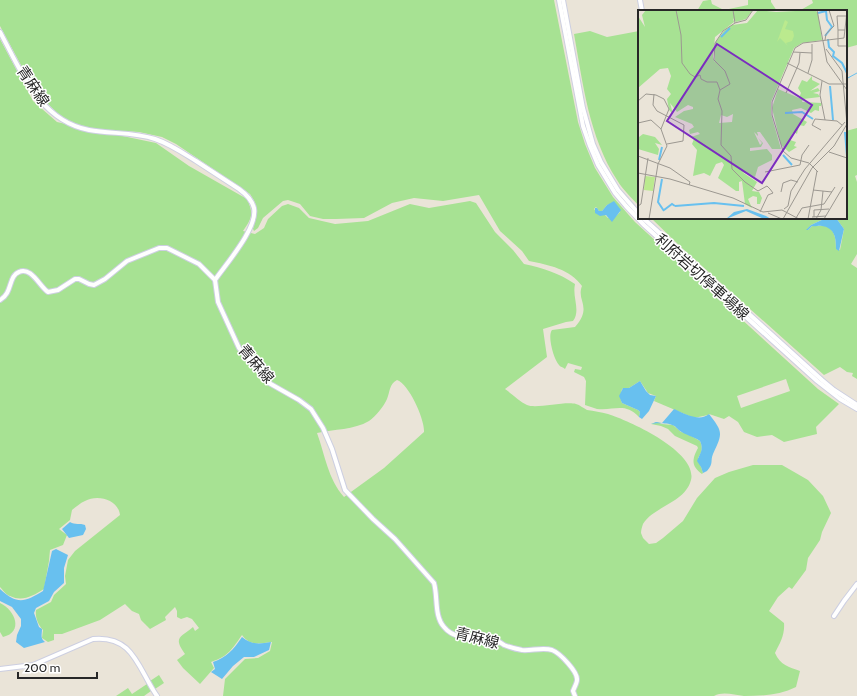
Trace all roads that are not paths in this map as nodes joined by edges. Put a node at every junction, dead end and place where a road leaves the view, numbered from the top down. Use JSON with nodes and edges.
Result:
{"nodes":[{"id":1,"x":559,"y":0,"type":"edge"},
{"id":2,"x":563,"y":0,"type":"edge"},
{"id":3,"x":640,"y":0,"type":"edge"},
{"id":4,"x":642,"y":10,"type":"edge"},
{"id":5,"x":0,"y":32,"type":"edge"},
{"id":6,"x":638,"y":213,"type":"edge"},
{"id":7,"x":638,"y":218,"type":"edge"},
{"id":8,"x":639,"y":219,"type":"edge"},
{"id":9,"x":644,"y":219,"type":"edge"},
{"id":10,"x":215,"y":280,"type":"junction"},
{"id":11,"x":0,"y":300,"type":"edge"},
{"id":12,"x":857,"y":405,"type":"edge"},
{"id":13,"x":857,"y":409,"type":"edge"},
{"id":14,"x":857,"y":584,"type":"edge"},
{"id":15,"x":834,"y":616,"type":"dead end"},
{"id":16,"x":0,"y":669,"type":"edge"},
{"id":17,"x":157,"y":696,"type":"edge"},
{"id":18,"x":575,"y":696,"type":"edge"}],
"edges":[{"from":1,"to":7,"type":"street","name":"利府岩切停車場線"},
{"from":2,"to":6,"type":"street"},
{"from":3,"to":4,"type":"street"},
{"from":5,"to":10,"type":"street","name":"青麻線"},
{"from":8,"to":13,"type":"street","name":"利府岩切停車場線"},
{"from":9,"to":12,"type":"street","name":"利府岩切停車場線"},
{"from":10,"to":11,"type":"street"},
{"from":10,"to":18,"type":"street","name":"青麻線"},
{"from":14,"to":15,"type":"street"},
{"from":16,"to":17,"type":"street"}]}
